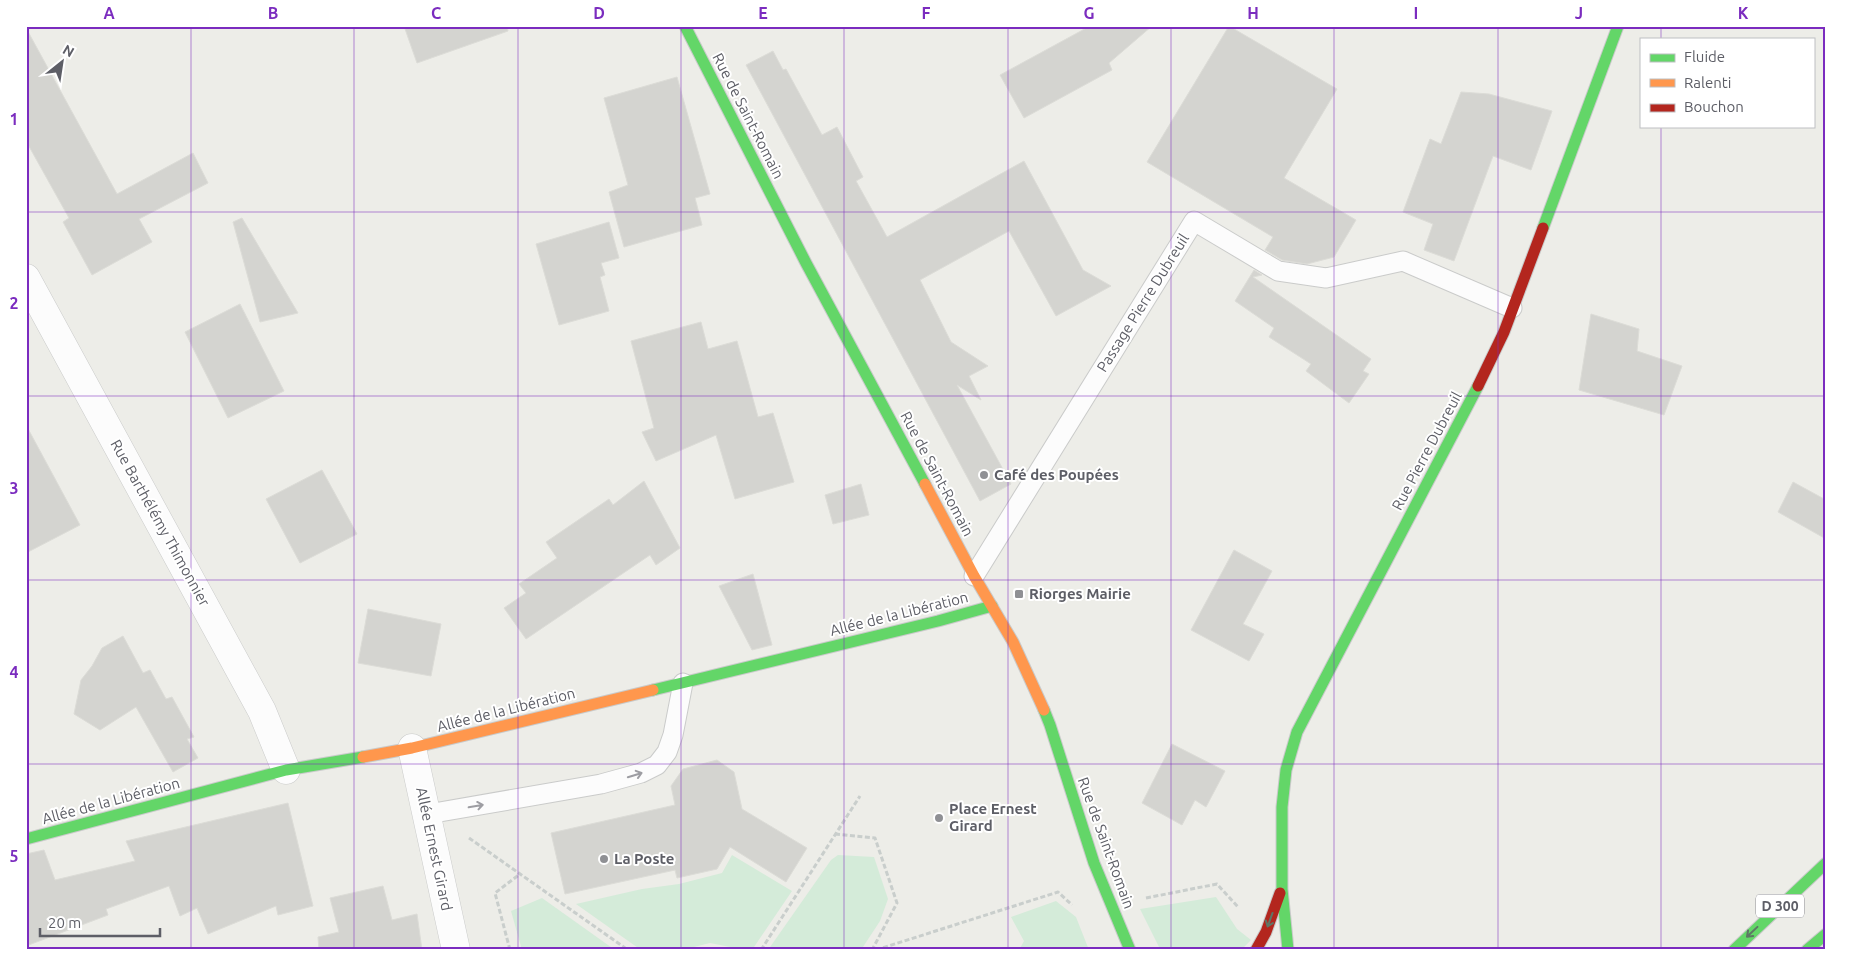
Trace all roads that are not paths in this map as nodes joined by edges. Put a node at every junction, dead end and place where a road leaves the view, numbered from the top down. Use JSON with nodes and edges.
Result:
{"nodes":[{"id":1,"x":685,"y":26,"type":"edge"},
{"id":2,"x":1618,"y":26,"type":"edge"},
{"id":3,"x":26,"y":278,"type":"edge"},
{"id":4,"x":1512,"y":308,"type":"junction"},
{"id":5,"x":974,"y":576,"type":"junction"},
{"id":6,"x":992,"y":606,"type":"junction"},
{"id":7,"x":683,"y":683,"type":"junction"},
{"id":8,"x":412,"y":748,"type":"junction"},
{"id":9,"x":286,"y":770,"type":"junction"},
{"id":10,"x":428,"y":814,"type":"junction"},
{"id":11,"x":26,"y":839,"type":"edge"},
{"id":12,"x":1826,"y":862,"type":"edge"},
{"id":13,"x":1282,"y":889,"type":"junction"},
{"id":14,"x":1826,"y":934,"type":"edge"},
{"id":15,"x":456,"y":950,"type":"edge"},
{"id":16,"x":1130,"y":950,"type":"edge"},
{"id":17,"x":1256,"y":950,"type":"edge"},
{"id":18,"x":1288,"y":950,"type":"edge"},
{"id":19,"x":1734,"y":950,"type":"edge"},
{"id":20,"x":1808,"y":950,"type":"edge"}],
"edges":[{"from":1,"to":5,"type":"street","name":"Rue de Saint-Romain"},
{"from":2,"to":4,"type":"street","name":"Rue Pierre Dubreuil"},
{"from":3,"to":9,"type":"street","name":"Rue Barthélémy Thimonnier"},
{"from":4,"to":5,"type":"lane","name":"Passage Pierre Dubreuil"},
{"from":4,"to":13,"type":"street","name":"Rue Pierre Dubreuil"},
{"from":5,"to":6,"type":"street","name":"Rue de Saint-Romain"},
{"from":6,"to":7,"type":"street","name":"Allée de la Libération"},
{"from":6,"to":16,"type":"street","name":"Rue de Saint-Romain"},
{"from":7,"to":8,"type":"street","name":"Allée de la Libération"},
{"from":10,"to":7,"type":"lane","one_way":true},
{"from":8,"to":9,"type":"street","name":"Allée de la Libération"},
{"from":8,"to":10,"type":"street","name":"Allée Ernest Girard"},
{"from":9,"to":11,"type":"street","name":"Allée de la Libération"},
{"from":10,"to":15,"type":"street","name":"Allée Ernest Girard"},
{"from":12,"to":19,"type":"street","number":"D 300","one_way":true},
{"from":13,"to":17,"type":"street","name":"Rue Pierre Dubreuil","one_way":true},
{"from":13,"to":18,"type":"street","name":"Rue Pierre Dubreuil"},
{"from":14,"to":20,"type":"street"}]}
